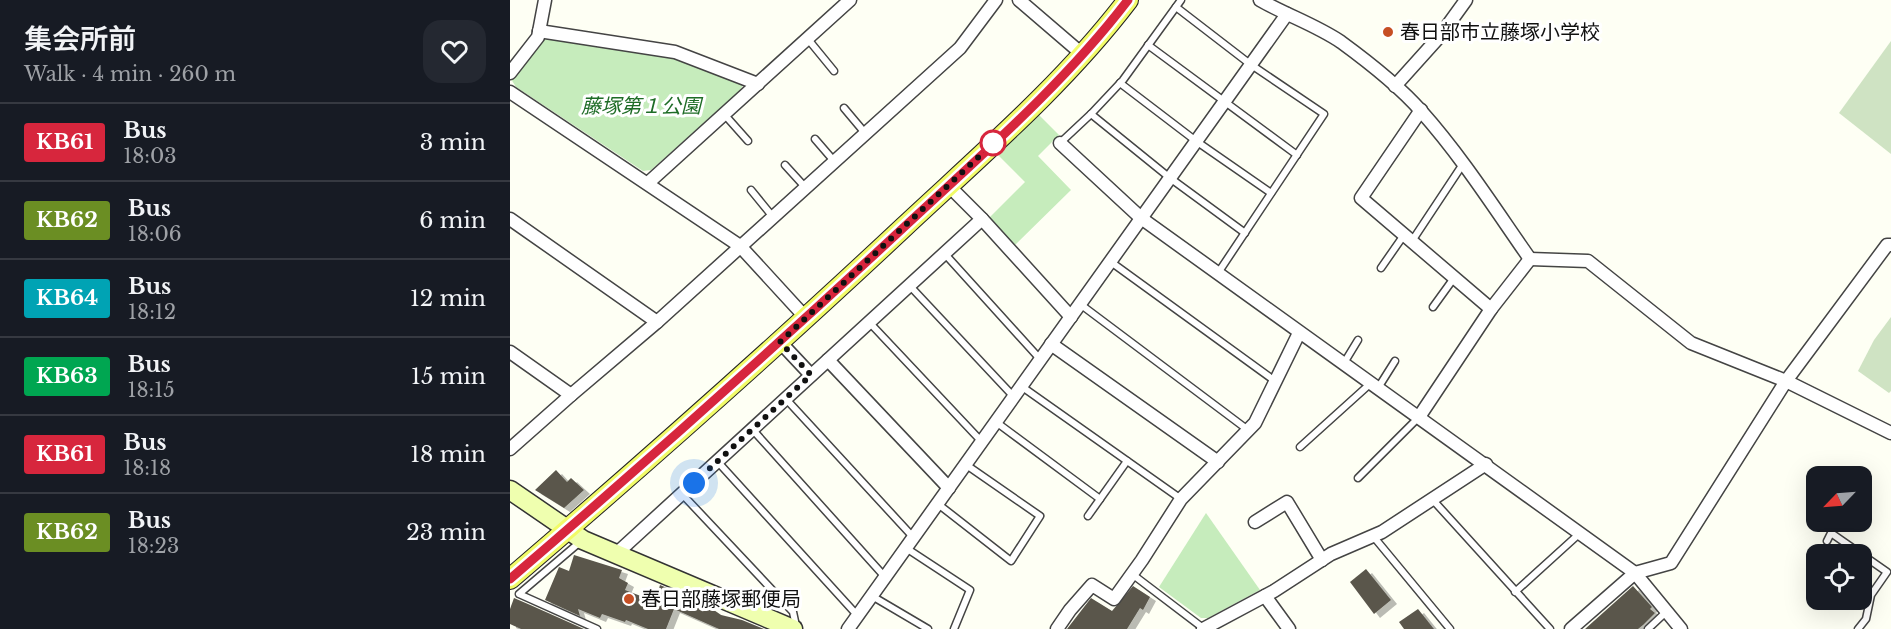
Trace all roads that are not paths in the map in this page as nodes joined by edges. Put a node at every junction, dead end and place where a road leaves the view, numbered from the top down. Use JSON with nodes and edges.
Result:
{"nodes":[{"id":1,"x":545,"y":0,"type":"edge"},
{"id":2,"x":996,"y":0,"type":"edge"},
{"id":3,"x":1019,"y":0,"type":"edge"},
{"id":4,"x":1128,"y":0,"type":"edge"},
{"id":5,"x":1181,"y":0,"type":"edge"},
{"id":6,"x":1260,"y":0,"type":"edge"},
{"id":7,"x":1466,"y":0,"type":"edge"},
{"id":8,"x":846,"y":1,"type":"edge"},
{"id":9,"x":1176,"y":8,"type":"junction"},
{"id":10,"x":1287,"y":14,"type":"junction"},
{"id":11,"x":539,"y":31,"type":"junction"},
{"id":12,"x":807,"y":39,"type":"junction"},
{"id":13,"x":1148,"y":45,"type":"junction"},
{"id":14,"x":1082,"y":54,"type":"junction"},
{"id":15,"x":1250,"y":64,"type":"junction"},
{"id":16,"x":834,"y":71,"type":"dead end"},
{"id":17,"x":510,"y":73,"type":"edge"},
{"id":18,"x":1120,"y":83,"type":"junction"},
{"id":19,"x":758,"y":84,"type":"junction"},
{"id":20,"x":1395,"y":86,"type":"junction"},
{"id":21,"x":510,"y":92,"type":"edge"},
{"id":22,"x":1224,"y":101,"type":"junction"},
{"id":23,"x":844,"y":108,"type":"dead end"},
{"id":24,"x":1420,"y":110,"type":"junction"},
{"id":25,"x":724,"y":114,"type":"junction"},
{"id":26,"x":1091,"y":114,"type":"junction"},
{"id":27,"x":865,"y":133,"type":"junction"},
{"id":28,"x":815,"y":139,"type":"dead end"},
{"id":29,"x":748,"y":141,"type":"dead end"},
{"id":30,"x":1196,"y":141,"type":"junction"},
{"id":31,"x":1060,"y":143,"type":"joint"},
{"id":32,"x":1297,"y":155,"type":"junction"},
{"id":33,"x":834,"y":161,"type":"junction"},
{"id":34,"x":1463,"y":164,"type":"junction"},
{"id":35,"x":785,"y":165,"type":"dead end"},
{"id":36,"x":1170,"y":178,"type":"junction"},
{"id":37,"x":648,"y":183,"type":"junction"},
{"id":38,"x":949,"y":186,"type":"junction"},
{"id":39,"x":805,"y":187,"type":"junction"},
{"id":40,"x":751,"y":190,"type":"dead end"},
{"id":41,"x":1271,"y":193,"type":"junction"},
{"id":42,"x":773,"y":217,"type":"junction"},
{"id":43,"x":1141,"y":218,"type":"junction"},
{"id":44,"x":510,"y":219,"type":"edge"},
{"id":45,"x":982,"y":219,"type":"junction"},
{"id":46,"x":1245,"y":233,"type":"junction"},
{"id":47,"x":1408,"y":238,"type":"junction"},
{"id":48,"x":1891,"y":245,"type":"edge"},
{"id":49,"x":740,"y":246,"type":"junction"},
{"id":50,"x":944,"y":254,"type":"junction"},
{"id":51,"x":1530,"y":259,"type":"junction"},
{"id":52,"x":1110,"y":261,"type":"junction"},
{"id":53,"x":1381,"y":268,"type":"dead end"},
{"id":54,"x":1218,"y":274,"type":"junction"},
{"id":55,"x":1455,"y":278,"type":"junction"},
{"id":56,"x":909,"y":285,"type":"junction"},
{"id":57,"x":1080,"y":304,"type":"junction"},
{"id":58,"x":1433,"y":307,"type":"dead end"},
{"id":59,"x":1491,"y":309,"type":"junction"},
{"id":60,"x":1071,"y":317,"type":"junction"},
{"id":61,"x":806,"y":318,"type":"junction"},
{"id":62,"x":657,"y":322,"type":"junction"},
{"id":63,"x":869,"y":322,"type":"junction"},
{"id":64,"x":1299,"y":333,"type":"junction"},
{"id":65,"x":1358,"y":340,"type":"dead end"},
{"id":66,"x":780,"y":342,"type":"junction"},
{"id":67,"x":1051,"y":344,"type":"junction"},
{"id":68,"x":510,"y":352,"type":"edge"},
{"id":69,"x":1041,"y":359,"type":"junction"},
{"id":70,"x":828,"y":360,"type":"junction"},
{"id":71,"x":1395,"y":361,"type":"dead end"},
{"id":72,"x":1343,"y":363,"type":"junction"},
{"id":73,"x":811,"y":375,"type":"junction"},
{"id":74,"x":1275,"y":381,"type":"junction"},
{"id":75,"x":1786,"y":381,"type":"junction"},
{"id":76,"x":1374,"y":385,"type":"junction"},
{"id":77,"x":1022,"y":386,"type":"junction"},
{"id":78,"x":571,"y":395,"type":"junction"},
{"id":79,"x":1014,"y":397,"type":"junction"},
{"id":80,"x":786,"y":399,"type":"junction"},
{"id":81,"x":1419,"y":417,"type":"junction"},
{"id":82,"x":996,"y":422,"type":"junction"},
{"id":83,"x":752,"y":429,"type":"junction"},
{"id":84,"x":1248,"y":430,"type":"junction"},
{"id":85,"x":1891,"y":433,"type":"edge"},
{"id":86,"x":982,"y":442,"type":"junction"},
{"id":87,"x":1300,"y":447,"type":"dead end"},
{"id":88,"x":510,"y":449,"type":"edge"},
{"id":89,"x":717,"y":461,"type":"junction"},
{"id":90,"x":1127,"y":461,"type":"junction"},
{"id":91,"x":1218,"y":462,"type":"junction"},
{"id":92,"x":965,"y":464,"type":"junction"},
{"id":93,"x":1486,"y":464,"type":"junction"},
{"id":94,"x":1358,"y":478,"type":"dead end"},
{"id":95,"x":948,"y":488,"type":"junction"},
{"id":96,"x":510,"y":490,"type":"edge"},
{"id":97,"x":682,"y":494,"type":"junction"},
{"id":98,"x":1100,"y":499,"type":"junction"},
{"id":99,"x":1181,"y":499,"type":"junction"},
{"id":100,"x":1432,"y":499,"type":"junction"},
{"id":101,"x":937,"y":504,"type":"junction"},
{"id":102,"x":1088,"y":516,"type":"dead end"},
{"id":103,"x":1255,"y":522,"type":"dead end"},
{"id":104,"x":1579,"y":534,"type":"junction"},
{"id":105,"x":575,"y":535,"type":"junction"},
{"id":106,"x":1372,"y":536,"type":"junction"},
{"id":107,"x":914,"y":537,"type":"junction"},
{"id":108,"x":1827,"y":541,"type":"dead end"},
{"id":109,"x":906,"y":548,"type":"junction"},
{"id":110,"x":616,"y":554,"type":"junction"},
{"id":111,"x":1322,"y":560,"type":"junction"},
{"id":112,"x":1635,"y":573,"type":"junction"},
{"id":113,"x":1132,"y":574,"type":"junction"},
{"id":114,"x":885,"y":577,"type":"junction"},
{"id":115,"x":510,"y":579,"type":"edge"},
{"id":116,"x":1515,"y":592,"type":"junction"},
{"id":117,"x":872,"y":595,"type":"junction"},
{"id":118,"x":1264,"y":596,"type":"junction"},
{"id":119,"x":1666,"y":612,"type":"junction"},
{"id":120,"x":857,"y":615,"type":"junction"},
{"id":121,"x":597,"y":629,"type":"edge"},
{"id":122,"x":795,"y":629,"type":"edge"},
{"id":123,"x":848,"y":629,"type":"edge"},
{"id":124,"x":928,"y":629,"type":"edge"},
{"id":125,"x":954,"y":629,"type":"edge"},
{"id":126,"x":1057,"y":629,"type":"edge"},
{"id":127,"x":1203,"y":629,"type":"edge"},
{"id":128,"x":1289,"y":629,"type":"edge"},
{"id":129,"x":1450,"y":629,"type":"edge"},
{"id":130,"x":1550,"y":629,"type":"edge"},
{"id":131,"x":1571,"y":629,"type":"edge"},
{"id":132,"x":1648,"y":629,"type":"edge"},
{"id":133,"x":1681,"y":629,"type":"edge"},
{"id":134,"x":1858,"y":629,"type":"edge"}],
"edges":[{"from":1,"to":11,"type":"street"},
{"from":2,"to":27,"type":"street"},
{"from":3,"to":14,"type":"street"},
{"from":4,"to":14,"type":"main road"},
{"from":5,"to":9,"type":"lane"},
{"from":6,"to":10,"type":"street"},
{"from":7,"to":20,"type":"street"},
{"from":8,"to":12,"type":"street"},
{"from":9,"to":13,"type":"lane"},
{"from":9,"to":15,"type":"lane"},
{"from":10,"to":15,"type":"street"},
{"from":10,"to":20,"type":"street"},
{"from":11,"to":17,"type":"street"},
{"from":11,"to":19,"type":"street"},
{"from":12,"to":16,"type":"lane"},
{"from":12,"to":19,"type":"street"},
{"from":13,"to":18,"type":"lane"},
{"from":13,"to":22,"type":"lane"},
{"from":14,"to":38,"type":"main road"},
{"from":15,"to":22,"type":"street"},
{"from":15,"to":32,"type":"lane"},
{"from":18,"to":26,"type":"lane"},
{"from":18,"to":30,"type":"lane"},
{"from":19,"to":25,"type":"street"},
{"from":20,"to":24,"type":"street"},
{"from":21,"to":37,"type":"street"},
{"from":22,"to":30,"type":"street"},
{"from":22,"to":32,"type":"lane"},
{"from":23,"to":27,"type":"lane"},
{"from":24,"to":34,"type":"street"},
{"from":24,"to":47,"type":"street"},
{"from":25,"to":29,"type":"lane"},
{"from":25,"to":37,"type":"street"},
{"from":26,"to":31,"type":"lane"},
{"from":26,"to":36,"type":"lane"},
{"from":27,"to":33,"type":"street"},
{"from":28,"to":33,"type":"lane"},
{"from":30,"to":36,"type":"street"},
{"from":30,"to":41,"type":"lane"},
{"from":31,"to":43,"type":"street"},
{"from":32,"to":41,"type":"lane"},
{"from":33,"to":39,"type":"street"},
{"from":34,"to":47,"type":"lane"},
{"from":34,"to":51,"type":"street"},
{"from":35,"to":39,"type":"lane"},
{"from":36,"to":43,"type":"street"},
{"from":36,"to":46,"type":"lane"},
{"from":37,"to":49,"type":"street"},
{"from":38,"to":45,"type":"street"},
{"from":38,"to":61,"type":"main road"},
{"from":39,"to":42,"type":"street"},
{"from":40,"to":42,"type":"lane"},
{"from":41,"to":46,"type":"lane"},
{"from":42,"to":49,"type":"street"},
{"from":43,"to":52,"type":"street"},
{"from":43,"to":54,"type":"street"},
{"from":44,"to":62,"type":"street"},
{"from":45,"to":50,"type":"street"},
{"from":45,"to":60,"type":"street"},
{"from":46,"to":54,"type":"lane"},
{"from":47,"to":53,"type":"lane"},
{"from":47,"to":55,"type":"street"},
{"from":48,"to":75,"type":"street"},
{"from":49,"to":61,"type":"street"},
{"from":49,"to":62,"type":"street"},
{"from":50,"to":56,"type":"street"},
{"from":50,"to":69,"type":"lane"},
{"from":51,"to":59,"type":"street"},
{"from":51,"to":75,"type":"street"},
{"from":52,"to":57,"type":"street"},
{"from":52,"to":74,"type":"lane"},
{"from":54,"to":64,"type":"street"},
{"from":55,"to":58,"type":"lane"},
{"from":55,"to":59,"type":"street"},
{"from":56,"to":63,"type":"street"},
{"from":56,"to":79,"type":"lane"},
{"from":57,"to":60,"type":"street"},
{"from":57,"to":84,"type":"lane"},
{"from":59,"to":81,"type":"street"},
{"from":60,"to":67,"type":"street"},
{"from":61,"to":66,"type":"main road"},
{"from":62,"to":78,"type":"street"},
{"from":63,"to":70,"type":"street"},
{"from":63,"to":86,"type":"lane"},
{"from":64,"to":72,"type":"street"},
{"from":64,"to":74,"type":"street"},
{"from":65,"to":72,"type":"lane"},
{"from":66,"to":73,"type":"street"},
{"from":66,"to":105,"type":"main road"},
{"from":67,"to":69,"type":"street"},
{"from":67,"to":91,"type":"street"},
{"from":68,"to":78,"type":"street"},
{"from":69,"to":77,"type":"street"},
{"from":70,"to":73,"type":"street"},
{"from":70,"to":95,"type":"street"},
{"from":71,"to":76,"type":"lane"},
{"from":72,"to":76,"type":"street"},
{"from":73,"to":80,"type":"street"},
{"from":74,"to":84,"type":"street"},
{"from":75,"to":85,"type":"street"},
{"from":75,"to":112,"type":"street"},
{"from":76,"to":81,"type":"street"},
{"from":76,"to":87,"type":"lane"},
{"from":77,"to":79,"type":"street"},
{"from":77,"to":90,"type":"lane"},
{"from":78,"to":88,"type":"street"},
{"from":79,"to":82,"type":"street"},
{"from":80,"to":83,"type":"street"},
{"from":80,"to":107,"type":"lane"},
{"from":81,"to":93,"type":"street"},
{"from":81,"to":94,"type":"lane"},
{"from":82,"to":86,"type":"street"},
{"from":82,"to":98,"type":"lane"},
{"from":83,"to":89,"type":"street"},
{"from":83,"to":114,"type":"lane"},
{"from":84,"to":91,"type":"street"},
{"from":86,"to":92,"type":"street"},
{"from":89,"to":97,"type":"street"},
{"from":89,"to":120,"type":"lane"},
{"from":90,"to":98,"type":"lane"},
{"from":90,"to":99,"type":"lane"},
{"from":91,"to":99,"type":"street"},
{"from":92,"to":95,"type":"street"},
{"from":92,"to":101,"type":"lane"},
{"from":93,"to":100,"type":"street"},
{"from":93,"to":104,"type":"street"},
{"from":95,"to":101,"type":"street"},
{"from":96,"to":105,"type":"street"},
{"from":97,"to":110,"type":"street"},
{"from":97,"to":122,"type":"lane"},
{"from":98,"to":102,"type":"lane"},
{"from":99,"to":113,"type":"street"},
{"from":100,"to":106,"type":"street"},
{"from":100,"to":116,"type":"lane"},
{"from":101,"to":107,"type":"street"},
{"from":103,"to":111,"type":"street"},
{"from":104,"to":112,"type":"street"},
{"from":104,"to":116,"type":"lane"},
{"from":105,"to":110,"type":"street"},
{"from":105,"to":115,"type":"main road"},
{"from":105,"to":121,"type":"lane"},
{"from":106,"to":111,"type":"street"},
{"from":106,"to":129,"type":"lane"},
{"from":107,"to":109,"type":"street"},
{"from":108,"to":134,"type":"lane"},
{"from":109,"to":114,"type":"street"},
{"from":109,"to":125,"type":"lane"},
{"from":110,"to":122,"type":"street"},
{"from":111,"to":118,"type":"street"},
{"from":112,"to":119,"type":"street"},
{"from":112,"to":131,"type":"street"},
{"from":113,"to":126,"type":"street"},
{"from":113,"to":127,"type":"lane"},
{"from":114,"to":117,"type":"street"},
{"from":116,"to":130,"type":"lane"},
{"from":117,"to":120,"type":"street"},
{"from":117,"to":124,"type":"lane"},
{"from":118,"to":127,"type":"street"},
{"from":118,"to":128,"type":"street"},
{"from":119,"to":132,"type":"lane"},
{"from":119,"to":133,"type":"street"},
{"from":120,"to":123,"type":"street"}]}
